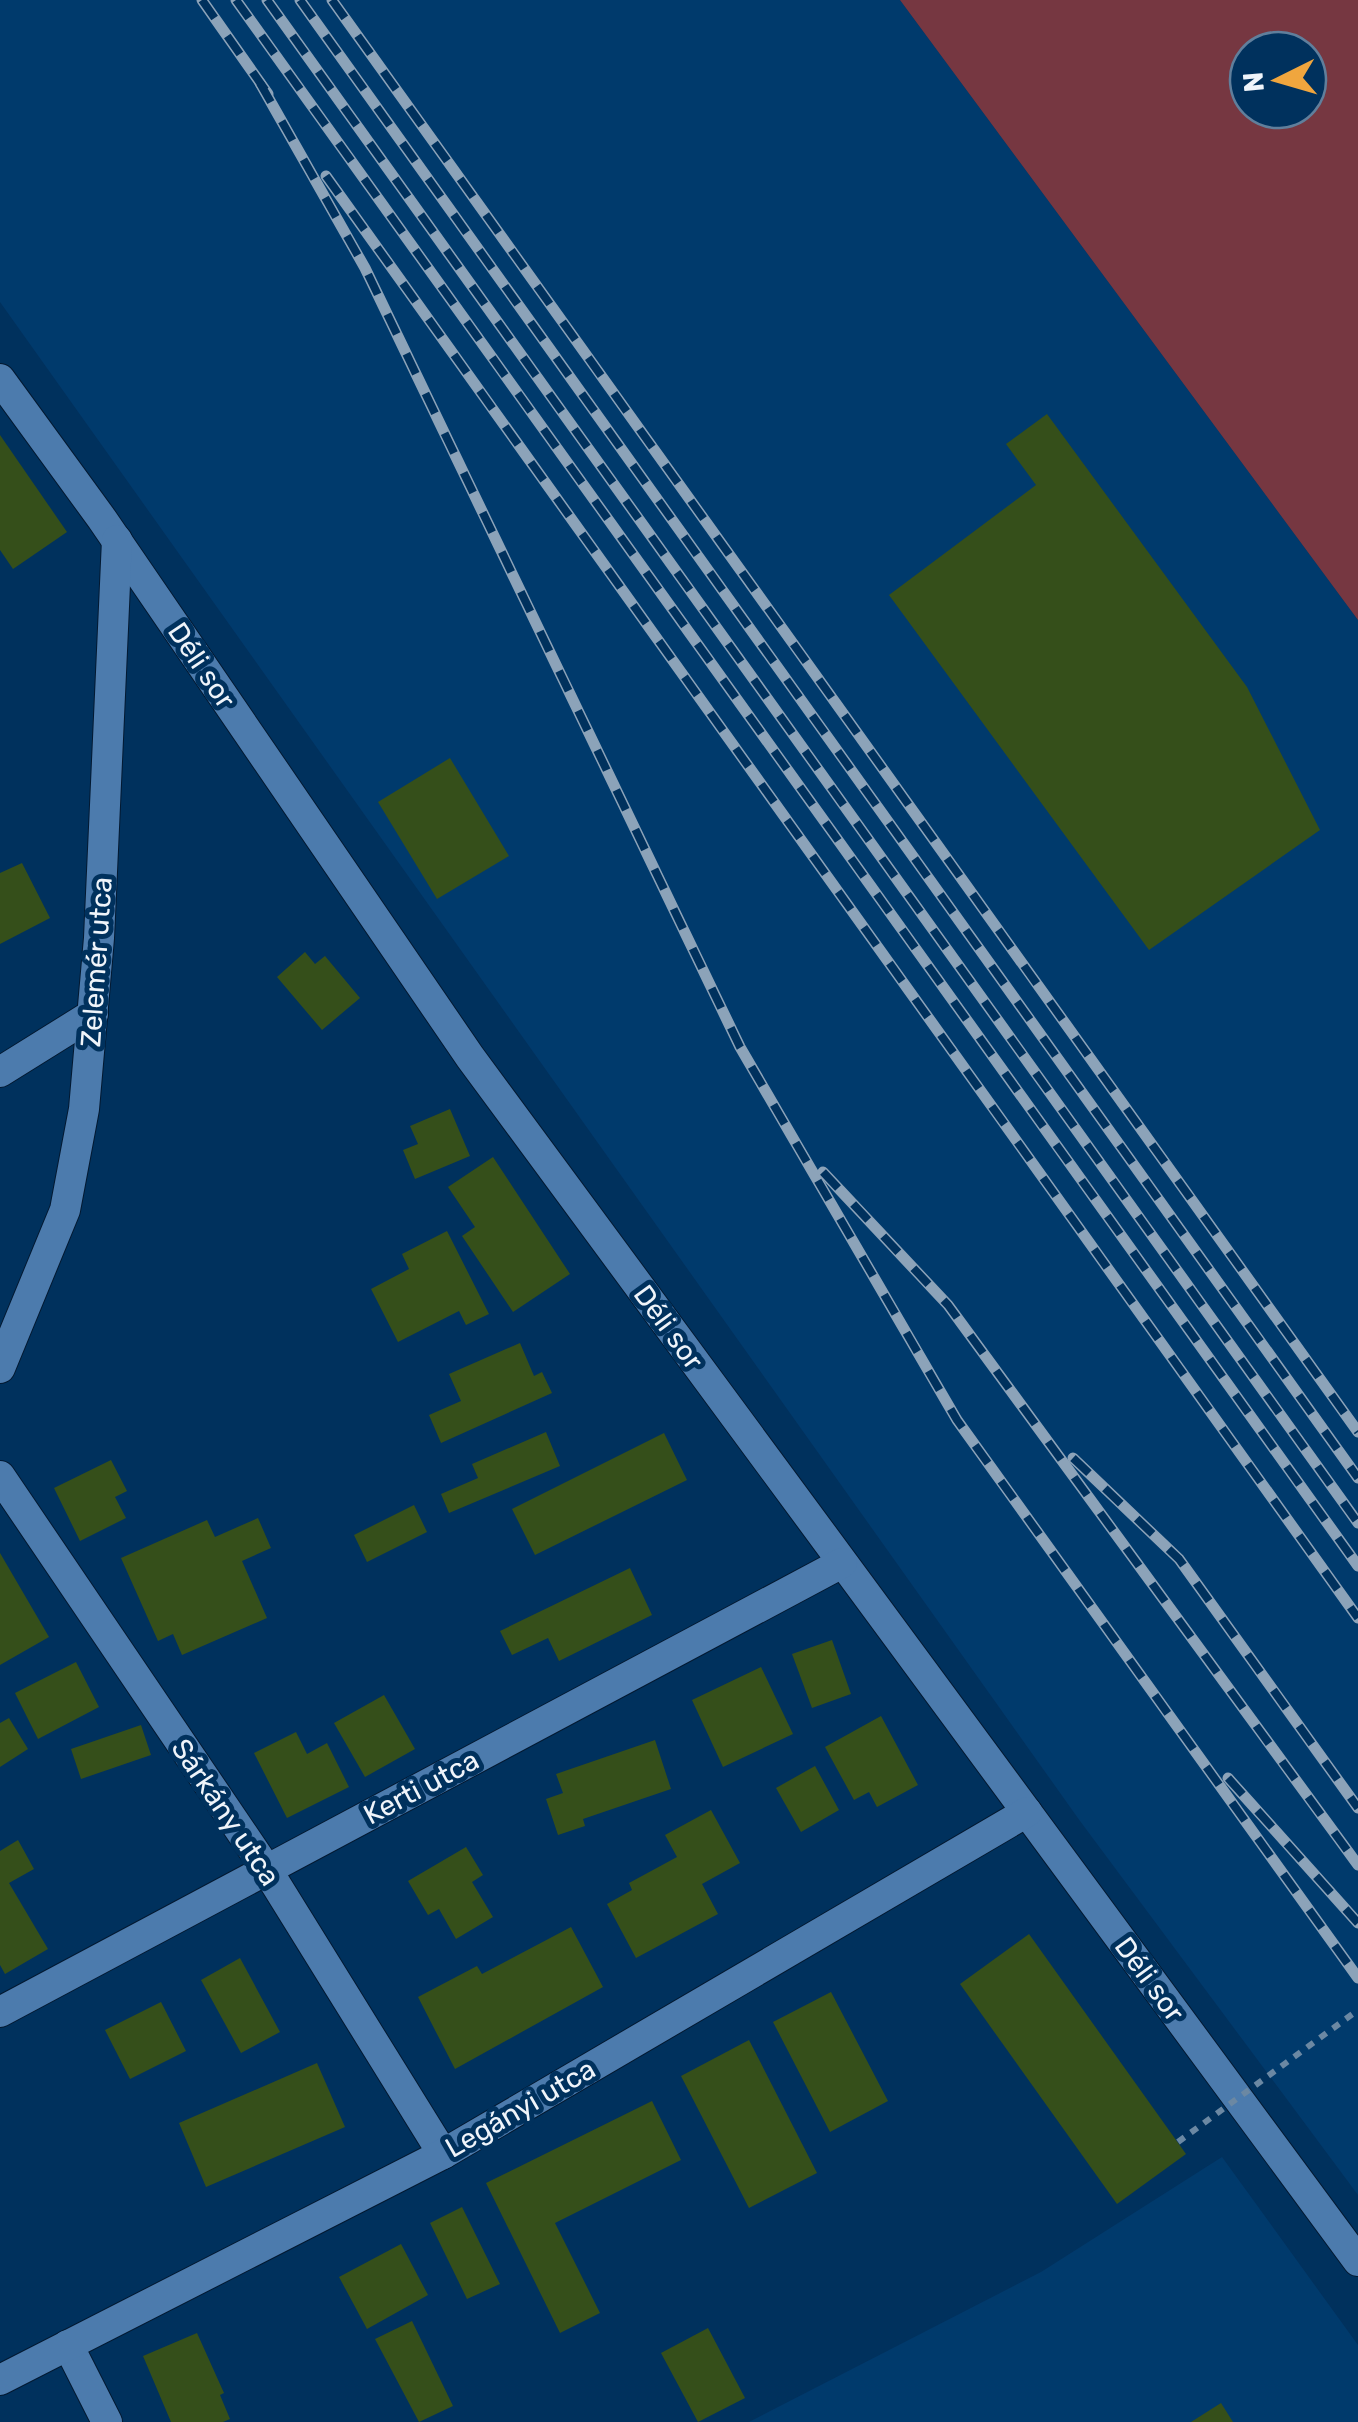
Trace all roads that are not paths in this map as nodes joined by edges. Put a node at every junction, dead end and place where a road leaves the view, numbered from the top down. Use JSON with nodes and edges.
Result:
{"nodes":[{"id":1,"x":0,"y":379,"type":"edge"},
{"id":2,"x":117,"y":540,"type":"junction"},
{"id":3,"x":93,"y":1014,"type":"junction"},
{"id":4,"x":0,"y":1072,"type":"edge"},
{"id":5,"x":0,"y":1368,"type":"edge"},
{"id":6,"x":0,"y":1476,"type":"edge"},
{"id":7,"x":842,"y":1562,"type":"junction"},
{"id":8,"x":1027,"y":1812,"type":"junction"},
{"id":9,"x":267,"y":1870,"type":"junction"},
{"id":10,"x":0,"y":2012,"type":"edge"},
{"id":11,"x":443,"y":2154,"type":"junction"},
{"id":12,"x":1358,"y":2262,"type":"edge"},
{"id":13,"x":68,"y":2345,"type":"junction"},
{"id":14,"x":0,"y":2380,"type":"edge"},
{"id":15,"x":108,"y":2422,"type":"edge"}],
"edges":[{"from":1,"to":2,"type":"street","name":"Déli sor"},
{"from":2,"to":3,"type":"street","name":"Zelemér utca"},
{"from":2,"to":7,"type":"street","name":"Déli sor"},
{"from":3,"to":4,"type":"street"},
{"from":3,"to":5,"type":"street","name":"Zelemér utca"},
{"from":6,"to":9,"type":"street","name":"Sárkány utca"},
{"from":7,"to":8,"type":"street","name":"Déli sor"},
{"from":7,"to":9,"type":"street","name":"Kerti utca"},
{"from":8,"to":11,"type":"street","name":"Legányi utca"},
{"from":8,"to":12,"type":"street","name":"Déli sor"},
{"from":9,"to":10,"type":"street","name":"Kerti utca"},
{"from":9,"to":11,"type":"street","name":"Sárkány utca"},
{"from":11,"to":13,"type":"street","name":"Legányi utca"},
{"from":13,"to":14,"type":"street","name":"Legányi utca"},
{"from":13,"to":15,"type":"street"}]}
